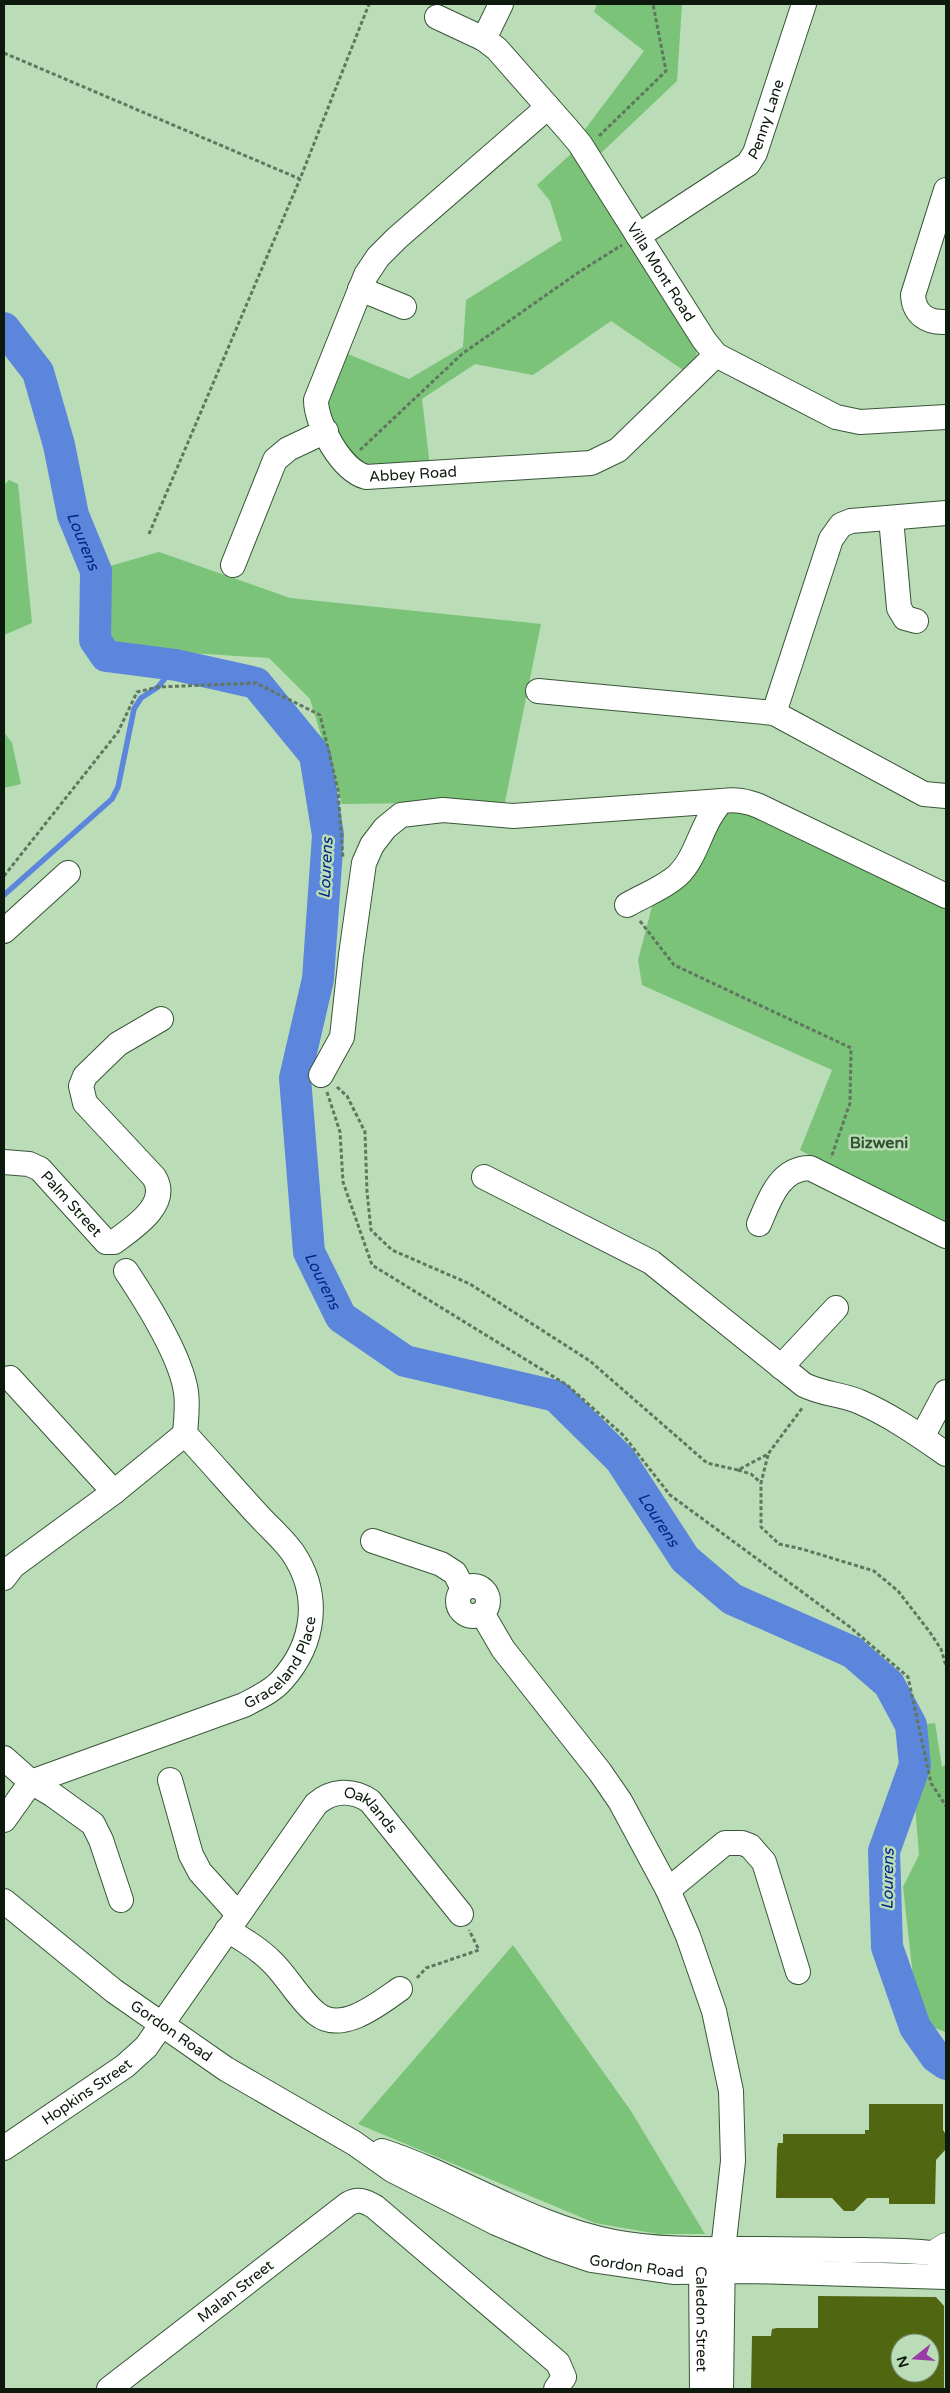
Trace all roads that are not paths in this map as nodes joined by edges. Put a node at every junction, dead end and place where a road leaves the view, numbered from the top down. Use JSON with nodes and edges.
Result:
{"nodes":[{"id":1,"x":501,"y":4,"type":"edge"},
{"id":2,"x":804,"y":4,"type":"edge"},
{"id":3,"x":437,"y":18,"type":"dead end"},
{"id":4,"x":484,"y":39,"type":"junction"},
{"id":5,"x":548,"y":107,"type":"junction"},
{"id":6,"x":946,"y":190,"type":"edge"},
{"id":7,"x":638,"y":236,"type":"junction"},
{"id":8,"x":360,"y":290,"type":"junction"},
{"id":9,"x":404,"y":307,"type":"dead end"},
{"id":10,"x":946,"y":322,"type":"edge"},
{"id":11,"x":716,"y":355,"type":"junction"},
{"id":12,"x":946,"y":417,"type":"edge"},
{"id":13,"x":326,"y":431,"type":"junction"},
{"id":14,"x":946,"y":513,"type":"edge"},
{"id":15,"x":891,"y":518,"type":"junction"},
{"id":16,"x":233,"y":565,"type":"dead end"},
{"id":17,"x":916,"y":621,"type":"dead end"},
{"id":18,"x":538,"y":691,"type":"dead end"},
{"id":19,"x":774,"y":713,"type":"junction"},
{"id":20,"x":946,"y":796,"type":"edge"},
{"id":21,"x":722,"y":801,"type":"junction"},
{"id":22,"x":68,"y":873,"type":"dead end"},
{"id":23,"x":946,"y":896,"type":"edge"},
{"id":24,"x":627,"y":905,"type":"road end"},
{"id":25,"x":4,"y":931,"type":"edge"},
{"id":26,"x":161,"y":1019,"type":"dead end"},
{"id":27,"x":321,"y":1075,"type":"road end"},
{"id":28,"x":4,"y":1162,"type":"edge"},
{"id":29,"x":484,"y":1178,"type":"dead end"},
{"id":30,"x":759,"y":1224,"type":"dead end"},
{"id":31,"x":946,"y":1236,"type":"edge"},
{"id":32,"x":126,"y":1271,"type":"dead end"},
{"id":33,"x":836,"y":1308,"type":"dead end"},
{"id":34,"x":781,"y":1367,"type":"junction"},
{"id":35,"x":10,"y":1378,"type":"dead end"},
{"id":36,"x":946,"y":1392,"type":"edge"},
{"id":37,"x":185,"y":1434,"type":"junction"},
{"id":38,"x":922,"y":1437,"type":"junction"},
{"id":39,"x":946,"y":1454,"type":"edge"},
{"id":40,"x":114,"y":1492,"type":"junction"},
{"id":41,"x":373,"y":1541,"type":"dead end"},
{"id":42,"x":5,"y":1572,"type":"edge"},
{"id":43,"x":4,"y":1758,"type":"edge"},
{"id":44,"x":170,"y":1780,"type":"dead end"},
{"id":45,"x":31,"y":1782,"type":"junction"},
{"id":46,"x":4,"y":1820,"type":"edge"},
{"id":47,"x":668,"y":1890,"type":"junction"},
{"id":48,"x":122,"y":1900,"type":"dead end"},
{"id":49,"x":4,"y":1902,"type":"edge"},
{"id":50,"x":461,"y":1914,"type":"road end"},
{"id":51,"x":233,"y":1922,"type":"junction"},
{"id":52,"x":798,"y":1972,"type":"dead end"},
{"id":53,"x":400,"y":1989,"type":"road end"},
{"id":54,"x":162,"y":2026,"type":"junction"},
{"id":55,"x":6,"y":2144,"type":"edge"},
{"id":56,"x":944,"y":2258,"type":"edge"},
{"id":57,"x":712,"y":2261,"type":"junction"},
{"id":58,"x":108,"y":2389,"type":"edge"},
{"id":59,"x":557,"y":2389,"type":"edge"},
{"id":60,"x":702,"y":2389,"type":"edge"},
{"id":61,"x":722,"y":2389,"type":"edge"}],
"edges":[{"from":1,"to":4,"type":"street"},
{"from":2,"to":7,"type":"street","name":"Penny Lane"},
{"from":3,"to":4,"type":"street","name":"Villa Mont Road"},
{"from":4,"to":5,"type":"street","name":"Villa Mont Road"},
{"from":5,"to":7,"type":"street","name":"Villa Mont Road"},
{"from":5,"to":8,"type":"street"},
{"from":6,"to":10,"type":"street"},
{"from":7,"to":11,"type":"street","name":"Villa Mont Road"},
{"from":8,"to":9,"type":"street"},
{"from":8,"to":13,"type":"street"},
{"from":11,"to":12,"type":"street","name":"Villa Mont Road"},
{"from":11,"to":13,"type":"street","name":"Abbey Road"},
{"from":13,"to":16,"type":"street"},
{"from":14,"to":15,"type":"street"},
{"from":15,"to":17,"type":"street"},
{"from":15,"to":19,"type":"street"},
{"from":18,"to":19,"type":"street"},
{"from":19,"to":20,"type":"street"},
{"from":21,"to":23,"type":"street"},
{"from":21,"to":24,"type":"street"},
{"from":21,"to":27,"type":"street"},
{"from":22,"to":25,"type":"street"},
{"from":26,"to":28,"type":"street","name":"Palm Street"},
{"from":29,"to":34,"type":"street"},
{"from":30,"to":31,"type":"street"},
{"from":32,"to":37,"type":"street"},
{"from":33,"to":34,"type":"street"},
{"from":34,"to":38,"type":"street"},
{"from":35,"to":40,"type":"street"},
{"from":36,"to":38,"type":"street"},
{"from":37,"to":40,"type":"street"},
{"from":37,"to":45,"type":"street","name":"Graceland Place"},
{"from":38,"to":39,"type":"street"},
{"from":40,"to":42,"type":"street"},
{"from":41,"to":47,"type":"street"},
{"from":43,"to":45,"type":"street"},
{"from":44,"to":51,"type":"street"},
{"from":45,"to":46,"type":"street"},
{"from":45,"to":48,"type":"street"},
{"from":47,"to":52,"type":"street"},
{"from":47,"to":57,"type":"street"},
{"from":49,"to":54,"type":"street","name":"Gordon Road"},
{"from":50,"to":51,"type":"street","name":"Oaklands"},
{"from":51,"to":53,"type":"street"},
{"from":51,"to":54,"type":"street","name":"Oaklands"},
{"from":54,"to":55,"type":"street","name":"Hopkins Street"},
{"from":54,"to":57,"type":"street","name":"Gordon Road"},
{"from":56,"to":57,"type":"street","name":"Gordon Road"},
{"from":57,"to":60,"type":"street","name":"Caledon Street"},
{"from":57,"to":61,"type":"street","name":"Caledon Street"},
{"from":58,"to":59,"type":"street","name":"Malan Street"}]}
